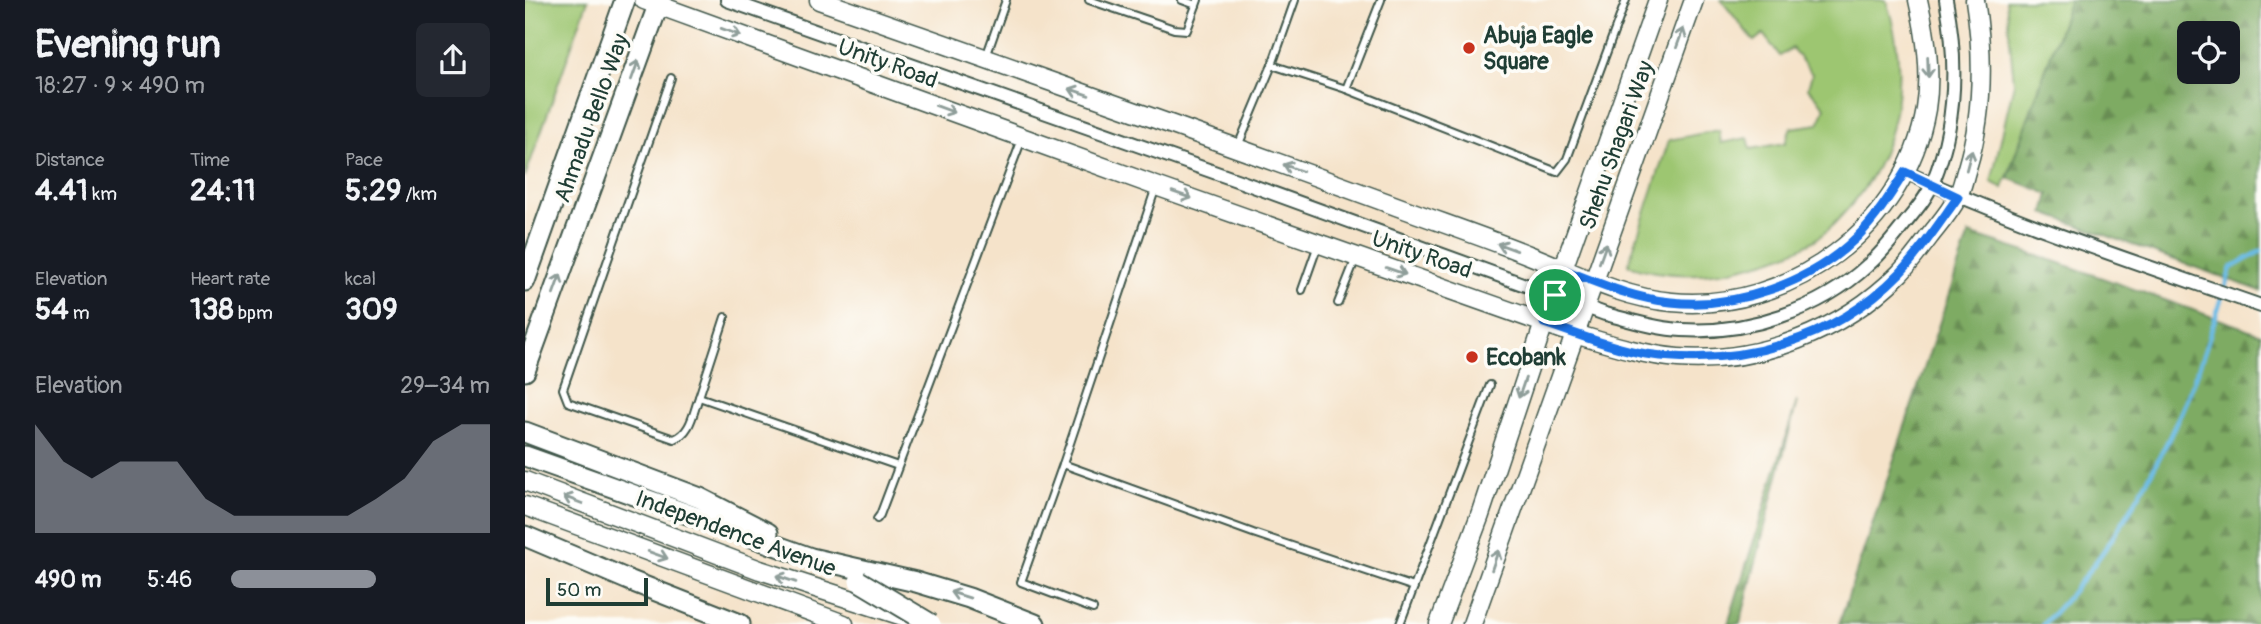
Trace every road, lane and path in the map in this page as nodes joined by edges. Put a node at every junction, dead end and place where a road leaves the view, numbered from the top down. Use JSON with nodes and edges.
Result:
{"nodes":[{"id":1,"x":625,"y":0,"type":"edge"},
{"id":2,"x":727,"y":0,"type":"edge"},
{"id":3,"x":820,"y":0,"type":"edge"},
{"id":4,"x":1006,"y":0,"type":"edge"},
{"id":5,"x":1089,"y":0,"type":"edge"},
{"id":6,"x":1182,"y":0,"type":"edge"},
{"id":7,"x":1295,"y":0,"type":"edge"},
{"id":8,"x":1381,"y":0,"type":"edge"},
{"id":9,"x":1626,"y":0,"type":"edge"},
{"id":10,"x":1658,"y":0,"type":"edge"},
{"id":11,"x":1694,"y":0,"type":"edge"},
{"id":12,"x":1918,"y":0,"type":"edge"},
{"id":13,"x":1946,"y":0,"type":"edge"},
{"id":14,"x":1975,"y":0,"type":"edge"},
{"id":15,"x":654,"y":2,"type":"edge"},
{"id":16,"x":1197,"y":3,"type":"edge"},
{"id":17,"x":986,"y":59,"type":"junction"},
{"id":18,"x":1272,"y":65,"type":"junction"},
{"id":19,"x":671,"y":78,"type":"dead end"},
{"id":20,"x":1346,"y":89,"type":"junction"},
{"id":21,"x":1023,"y":138,"type":"junction"},
{"id":22,"x":1237,"y":147,"type":"junction"},
{"id":23,"x":1905,"y":172,"type":"junction"},
{"id":24,"x":1932,"y":185,"type":"junction"},
{"id":25,"x":1156,"y":186,"type":"junction"},
{"id":26,"x":1958,"y":197,"type":"junction"},
{"id":27,"x":1318,"y":243,"type":"junction"},
{"id":28,"x":1357,"y":257,"type":"junction"},
{"id":29,"x":1564,"y":270,"type":"junction"},
{"id":30,"x":525,"y":281,"type":"edge"},
{"id":31,"x":1593,"y":281,"type":"junction"},
{"id":32,"x":1302,"y":290,"type":"dead end"},
{"id":33,"x":1555,"y":295,"type":"junction"},
{"id":34,"x":1338,"y":303,"type":"dead end"},
{"id":35,"x":1584,"y":306,"type":"junction"},
{"id":36,"x":2261,"y":306,"type":"edge"},
{"id":37,"x":725,"y":317,"type":"dead end"},
{"id":38,"x":1544,"y":323,"type":"junction"},
{"id":39,"x":1575,"y":334,"type":"junction"},
{"id":40,"x":525,"y":371,"type":"edge"},
{"id":41,"x":1490,"y":385,"type":"dead end"},
{"id":42,"x":699,"y":397,"type":"junction"},
{"id":43,"x":525,"y":432,"type":"edge"},
{"id":44,"x":525,"y":456,"type":"edge"},
{"id":45,"x":1063,"y":464,"type":"junction"},
{"id":46,"x":898,"y":466,"type":"junction"},
{"id":47,"x":525,"y":481,"type":"edge"},
{"id":48,"x":525,"y":506,"type":"edge"},
{"id":49,"x":877,"y":519,"type":"dead end"},
{"id":50,"x":525,"y":536,"type":"edge"},
{"id":51,"x":811,"y":558,"type":"junction"},
{"id":52,"x":861,"y":576,"type":"junction"},
{"id":53,"x":1414,"y":587,"type":"junction"},
{"id":54,"x":1093,"y":609,"type":"dead end"},
{"id":55,"x":1029,"y":622,"type":"edge"},
{"id":56,"x":740,"y":624,"type":"edge"},
{"id":57,"x":844,"y":624,"type":"edge"},
{"id":58,"x":931,"y":624,"type":"edge"},
{"id":59,"x":1401,"y":624,"type":"edge"},
{"id":60,"x":1439,"y":624,"type":"edge"},
{"id":61,"x":1472,"y":624,"type":"edge"}],
"edges":[{"from":1,"to":30,"type":"main road","name":"Ahmadu Bello Way"},
{"from":2,"to":33,"type":"street","name":"Unity Road"},
{"from":3,"to":17,"type":"street","name":"Unity Road"},
{"from":4,"to":17,"type":"lane"},
{"from":5,"to":16,"type":"lane"},
{"from":6,"to":16,"type":"lane"},
{"from":7,"to":18,"type":"lane"},
{"from":8,"to":20,"type":"lane"},
{"from":9,"to":20,"type":"lane"},
{"from":10,"to":29,"type":"street","name":"Shehu Shagari Way"},
{"from":31,"to":11,"type":"street","name":"Shehu Shagari Way","one_way":true},
{"from":12,"to":23,"type":"street","name":"Unity Road","one_way":true},
{"from":13,"to":24,"type":"street","name":"Unity Road"},
{"from":26,"to":14,"type":"street","name":"Unity Road","one_way":true},
{"from":15,"to":21,"type":"street","name":"Unity Road","one_way":true},
{"from":40,"to":15,"type":"main road","name":"Ahmadu Bello Way","one_way":true},
{"from":22,"to":17,"type":"street","name":"Unity Road","one_way":true},
{"from":18,"to":20,"type":"lane"},
{"from":18,"to":22,"type":"lane"},
{"from":19,"to":42,"type":"lane"},
{"from":21,"to":25,"type":"street","name":"Unity Road"},
{"from":21,"to":46,"type":"lane"},
{"from":29,"to":22,"type":"street","name":"Unity Road","one_way":true},
{"from":23,"to":24,"type":"street"},
{"from":23,"to":31,"type":"street","name":"Unity Road"},
{"from":24,"to":26,"type":"street"},
{"from":24,"to":35,"type":"street","name":"Unity Road"},
{"from":25,"to":27,"type":"street","name":"Unity Road","one_way":true},
{"from":25,"to":45,"type":"lane"},
{"from":26,"to":36,"type":"street"},
{"from":26,"to":39,"type":"street","name":"Unity Road"},
{"from":27,"to":28,"type":"street","name":"Unity Road"},
{"from":27,"to":32,"type":"lane"},
{"from":28,"to":34,"type":"lane"},
{"from":28,"to":38,"type":"street","name":"Unity Road","one_way":true},
{"from":29,"to":31,"type":"street","name":"Unity Road"},
{"from":29,"to":33,"type":"street","name":"Shehu Shagari Way"},
{"from":31,"to":35,"type":"street","name":"Shehu Shagari Way"},
{"from":33,"to":35,"type":"street","name":"Unity Road"},
{"from":33,"to":38,"type":"street","name":"Shehu Shagari Way"},
{"from":35,"to":39,"type":"street","name":"Shehu Shagari Way"},
{"from":37,"to":42,"type":"lane"},
{"from":38,"to":39,"type":"street","name":"Unity Road"},
{"from":38,"to":60,"type":"street","name":"Shehu Shagari Way","one_way":true},
{"from":61,"to":39,"type":"street","name":"Shehu Shagari Way","one_way":true},
{"from":41,"to":53,"type":"lane"},
{"from":42,"to":46,"type":"lane"},
{"from":43,"to":51,"type":"main road"},
{"from":44,"to":51,"type":"main road","name":"Independence Avenue"},
{"from":45,"to":53,"type":"lane"},
{"from":45,"to":54,"type":"lane"},
{"from":46,"to":49,"type":"lane"},
{"from":58,"to":47,"type":"street","name":"Independence Avenue","one_way":true},
{"from":48,"to":57,"type":"street","name":"Independence Avenue","one_way":true},
{"from":50,"to":56,"type":"main road"},
{"from":51,"to":52,"type":"main road"},
{"from":55,"to":52,"type":"main road","one_way":true},
{"from":52,"to":58,"type":"main road","bridge":true},
{"from":53,"to":59,"type":"lane"}]}
